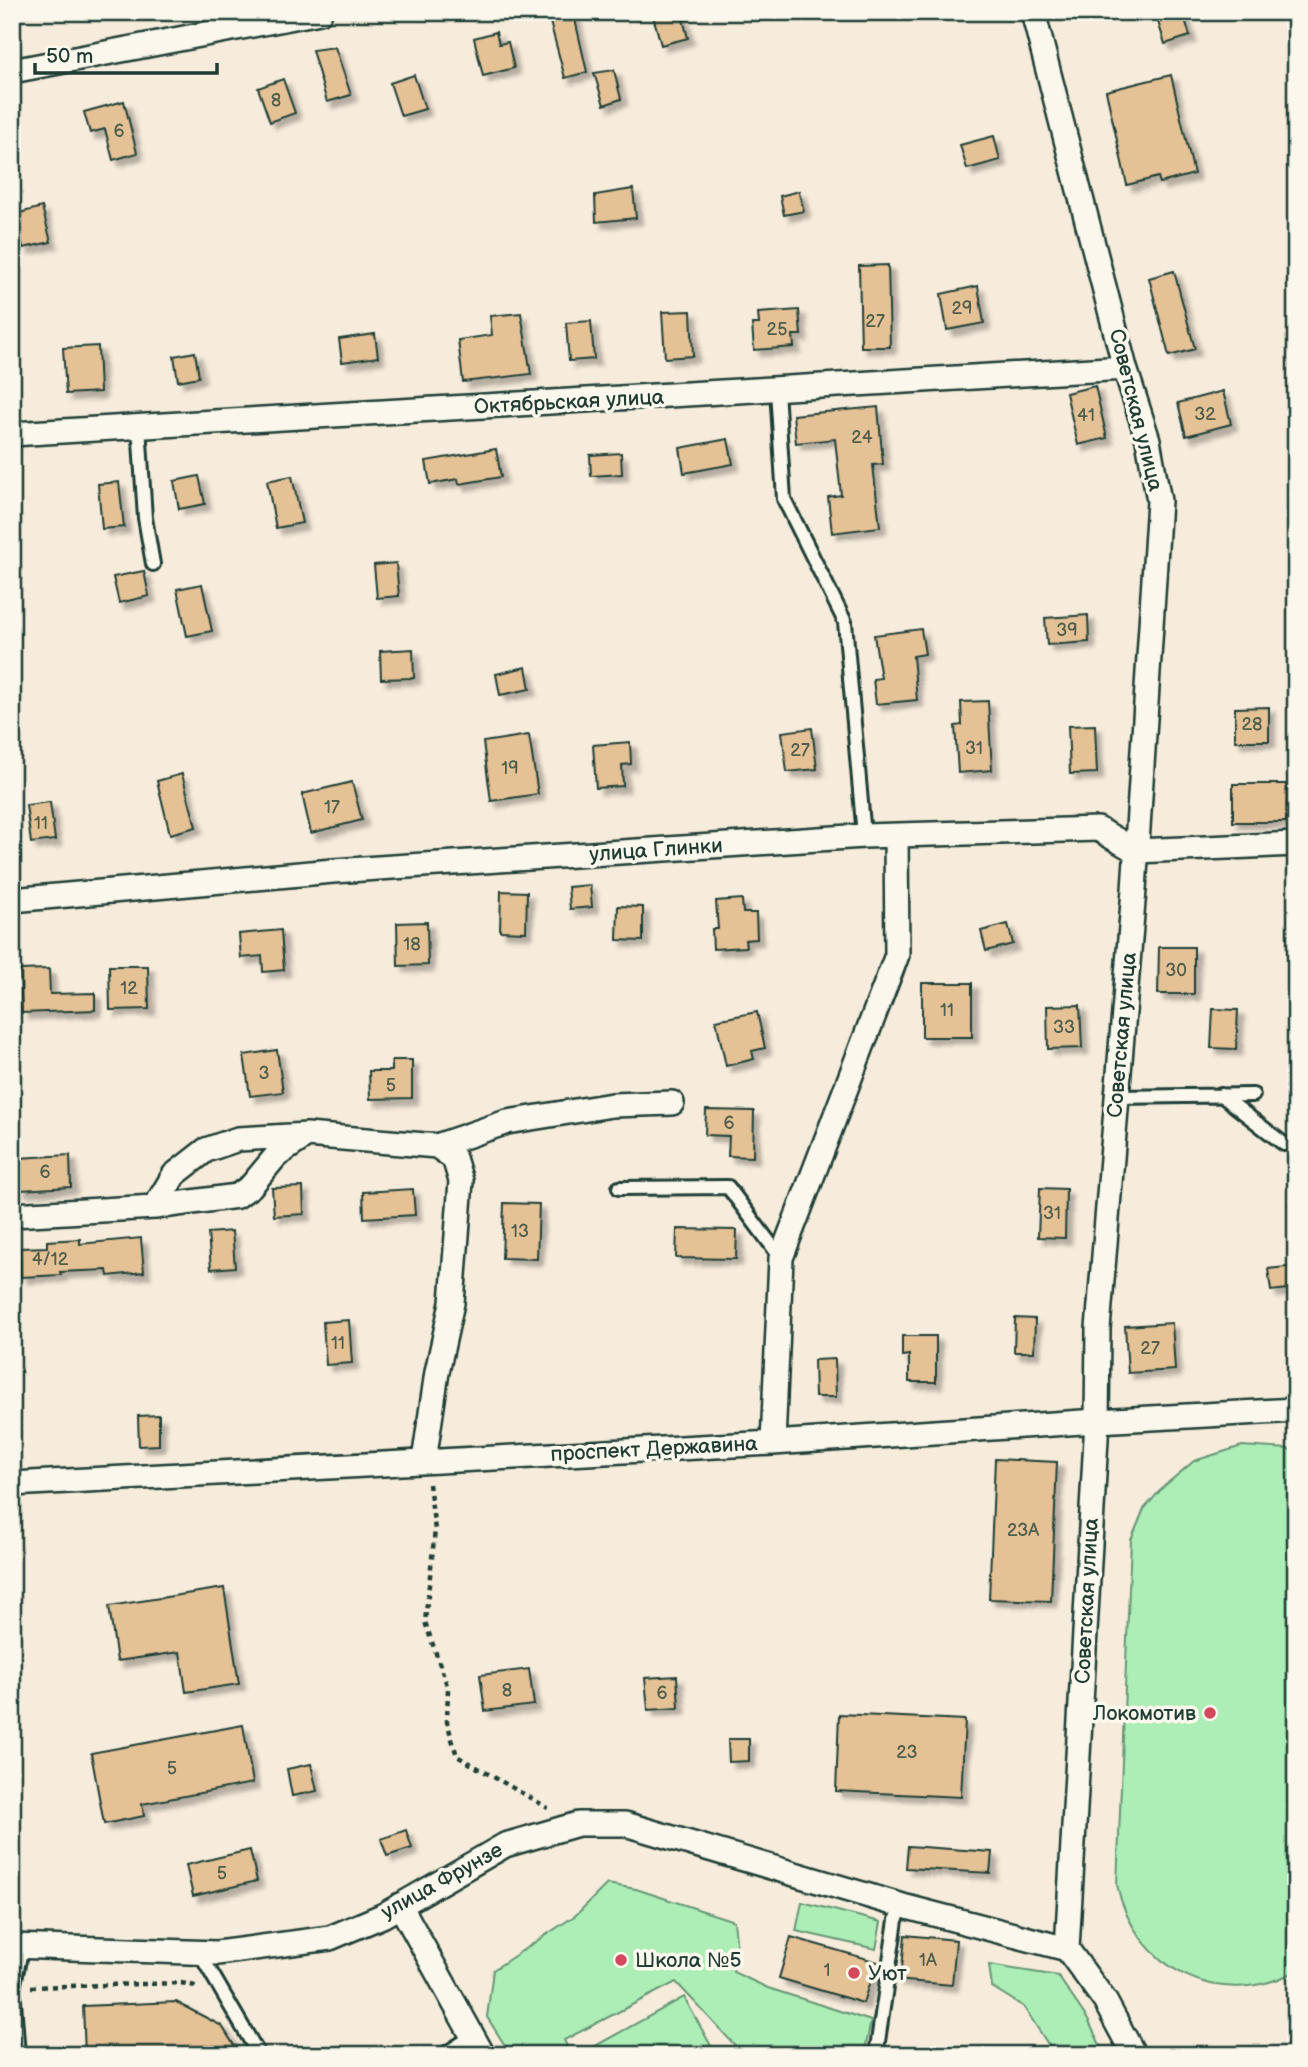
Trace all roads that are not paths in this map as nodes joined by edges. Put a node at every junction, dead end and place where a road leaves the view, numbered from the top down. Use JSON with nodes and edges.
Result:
{"nodes":[{"id":1,"x":320,"y":12,"type":"edge"},
{"id":2,"x":1032,"y":12,"type":"edge"},
{"id":3,"x":12,"y":71,"type":"edge"},
{"id":4,"x":1125,"y":368,"type":"junction"},
{"id":5,"x":777,"y":390,"type":"junction"},
{"id":6,"x":139,"y":426,"type":"junction"},
{"id":7,"x":12,"y":434,"type":"edge"},
{"id":8,"x":153,"y":564,"type":"dead end"},
{"id":9,"x":864,"y":836,"type":"junction"},
{"id":10,"x":896,"y":836,"type":"junction"},
{"id":11,"x":1296,"y":844,"type":"edge"},
{"id":12,"x":1136,"y":850,"type":"junction"},
{"id":13,"x":12,"y":900,"type":"edge"},
{"id":14,"x":1221,"y":1095,"type":"junction"},
{"id":15,"x":1253,"y":1095,"type":"dead end"},
{"id":16,"x":1117,"y":1097,"type":"junction"},
{"id":17,"x":672,"y":1103,"type":"dead end"},
{"id":18,"x":307,"y":1135,"type":"junction"},
{"id":19,"x":1284,"y":1144,"type":"dead end"},
{"id":20,"x":437,"y":1146,"type":"junction"},
{"id":21,"x":619,"y":1188,"type":"dead end"},
{"id":22,"x":155,"y":1207,"type":"junction"},
{"id":23,"x":12,"y":1215,"type":"edge"},
{"id":24,"x":781,"y":1258,"type":"junction"},
{"id":25,"x":1296,"y":1410,"type":"edge"},
{"id":26,"x":1097,"y":1421,"type":"junction"},
{"id":27,"x":773,"y":1443,"type":"junction"},
{"id":28,"x":424,"y":1461,"type":"junction"},
{"id":29,"x":12,"y":1484,"type":"edge"},
{"id":30,"x":400,"y":1905,"type":"junction"},
{"id":31,"x":903,"y":1906,"type":"junction"},
{"id":32,"x":17,"y":1946,"type":"edge"},
{"id":33,"x":1067,"y":1949,"type":"junction"},
{"id":34,"x":200,"y":1952,"type":"junction"},
{"id":35,"x":13,"y":1988,"type":"edge"},
{"id":36,"x":478,"y":2046,"type":"edge"},
{"id":37,"x":18,"y":2055,"type":"edge"},
{"id":38,"x":259,"y":2055,"type":"edge"},
{"id":39,"x":443,"y":2055,"type":"edge"},
{"id":40,"x":876,"y":2055,"type":"edge"},
{"id":41,"x":1134,"y":2055,"type":"edge"}],
"edges":[{"from":1,"to":3,"type":"street"},
{"from":2,"to":4,"type":"street","name":"Советская улица"},
{"from":4,"to":5,"type":"street","name":"Октябрьская улица"},
{"from":4,"to":12,"type":"street","name":"Советская улица"},
{"from":5,"to":6,"type":"street","name":"Октябрьская улица"},
{"from":5,"to":9,"type":"lane"},
{"from":6,"to":7,"type":"street","name":"Октябрьская улица"},
{"from":6,"to":8,"type":"lane"},
{"from":9,"to":10,"type":"street","name":"улица Глинки"},
{"from":9,"to":13,"type":"street","name":"улица Глинки"},
{"from":10,"to":12,"type":"street","name":"улица Глинки"},
{"from":10,"to":24,"type":"street"},
{"from":11,"to":12,"type":"street"},
{"from":12,"to":16,"type":"street","name":"Советская улица"},
{"from":14,"to":15,"type":"lane"},
{"from":14,"to":16,"type":"lane"},
{"from":14,"to":19,"type":"lane"},
{"from":16,"to":26,"type":"street","name":"Советская улица"},
{"from":17,"to":20,"type":"street"},
{"from":18,"to":20,"type":"street"},
{"from":18,"to":22,"type":"street"},
{"from":18,"to":22,"type":"street"},
{"from":20,"to":28,"type":"street"},
{"from":21,"to":24,"type":"lane"},
{"from":22,"to":23,"type":"street"},
{"from":24,"to":27,"type":"street"},
{"from":25,"to":26,"type":"street","name":"проспект Державина"},
{"from":26,"to":27,"type":"street","name":"проспект Державина"},
{"from":26,"to":33,"type":"street","name":"Советская улица"},
{"from":27,"to":28,"type":"street","name":"проспект Державина"},
{"from":28,"to":29,"type":"street","name":"проспект Державина"},
{"from":30,"to":31,"type":"street","name":"улица Фрунзе"},
{"from":30,"to":34,"type":"street","name":"улица Фрунзе"},
{"from":30,"to":36,"type":"street"},
{"from":31,"to":33,"type":"street","name":"улица Фрунзе"},
{"from":31,"to":40,"type":"lane"},
{"from":32,"to":34,"type":"street","name":"улица Фрунзе"},
{"from":32,"to":35,"type":"lane"},
{"from":33,"to":41,"type":"street"},
{"from":34,"to":38,"type":"lane"},
{"from":35,"to":37,"type":"lane"},
{"from":36,"to":39,"type":"lane"}]}
